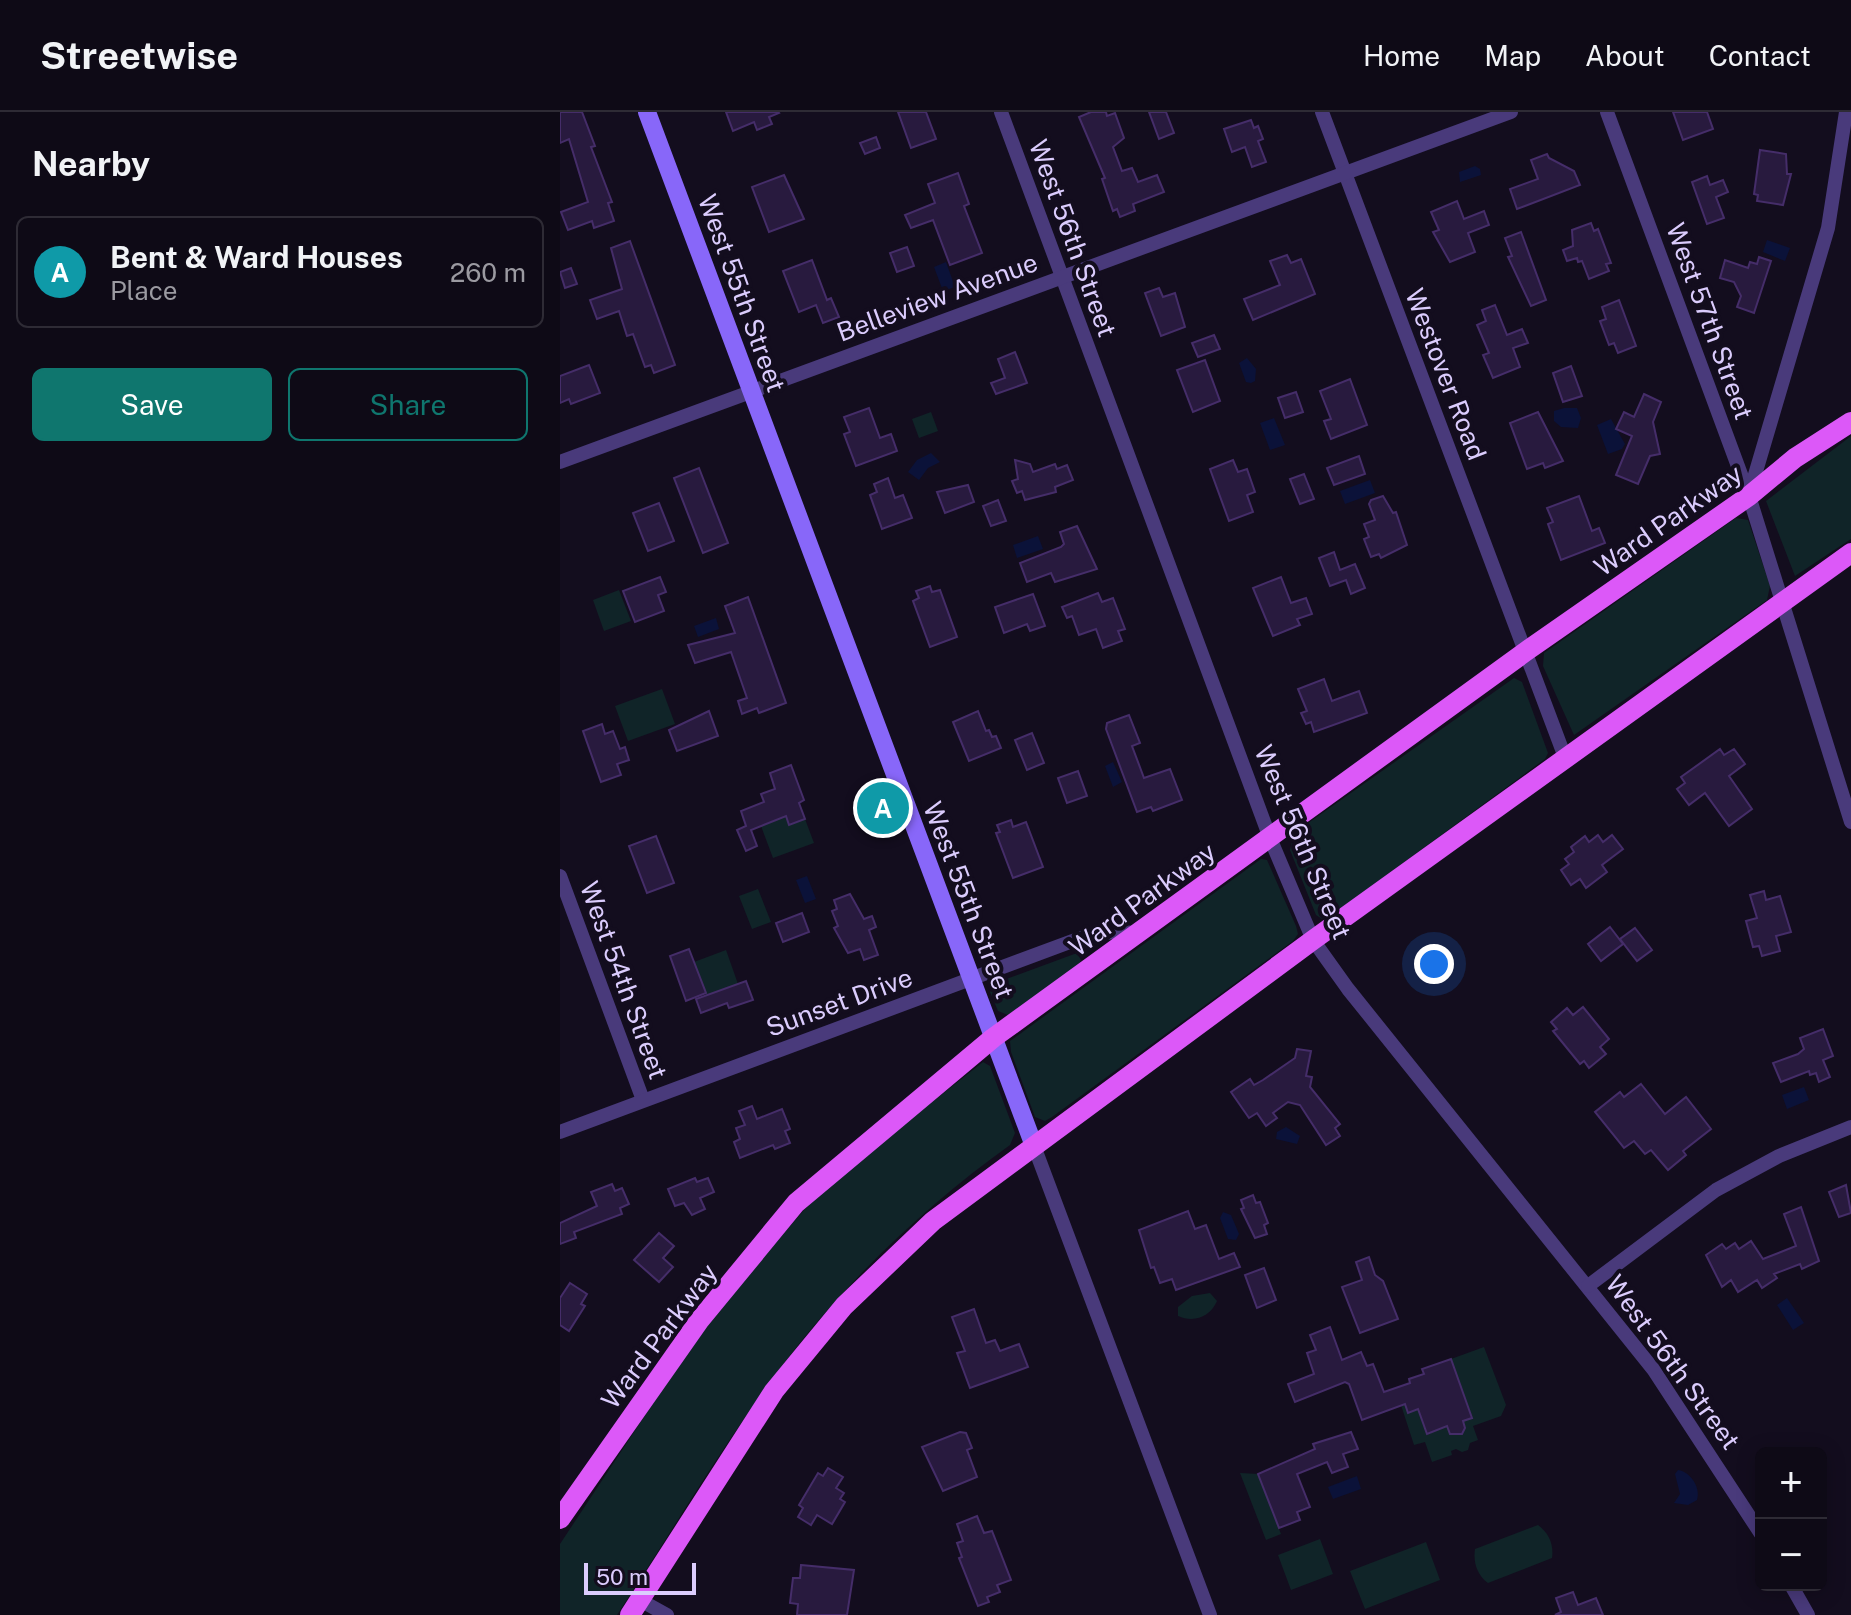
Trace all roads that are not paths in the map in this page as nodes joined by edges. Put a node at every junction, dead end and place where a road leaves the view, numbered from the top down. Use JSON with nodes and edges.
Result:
{"nodes":[{"id":1,"x":647,"y":112,"type":"edge"},
{"id":2,"x":1001,"y":112,"type":"edge"},
{"id":3,"x":1322,"y":112,"type":"edge"},
{"id":4,"x":1511,"y":112,"type":"edge"},
{"id":5,"x":1607,"y":112,"type":"edge"},
{"id":6,"x":1843,"y":112,"type":"edge"},
{"id":7,"x":1346,"y":174,"type":"junction"},
{"id":8,"x":1061,"y":277,"type":"junction"},
{"id":9,"x":751,"y":393,"type":"junction"},
{"id":10,"x":1851,"y":422,"type":"edge"},
{"id":11,"x":560,"y":462,"type":"edge"},
{"id":12,"x":1749,"y":496,"type":"junction"},
{"id":13,"x":1851,"y":553,"type":"edge"},
{"id":14,"x":1784,"y":599,"type":"junction"},
{"id":15,"x":1525,"y":652,"type":"junction"},
{"id":16,"x":1566,"y":760,"type":"junction"},
{"id":17,"x":1851,"y":822,"type":"edge"},
{"id":18,"x":1270,"y":838,"type":"junction"},
{"id":19,"x":560,"y":876,"type":"edge"},
{"id":20,"x":1138,"y":934,"type":"junction"},
{"id":21,"x":1313,"y":940,"type":"junction"},
{"id":22,"x":971,"y":979,"type":"junction"},
{"id":23,"x":993,"y":1038,"type":"junction"},
{"id":24,"x":643,"y":1100,"type":"junction"},
{"id":25,"x":1851,"y":1127,"type":"edge"},
{"id":26,"x":560,"y":1132,"type":"edge"},
{"id":27,"x":1034,"y":1146,"type":"junction"},
{"id":28,"x":1588,"y":1286,"type":"junction"},
{"id":29,"x":560,"y":1519,"type":"edge"},
{"id":30,"x":1755,"y":1525,"type":"edge"},
{"id":31,"x":1794,"y":1591,"type":"edge"},
{"id":32,"x":635,"y":1608,"type":"edge"},
{"id":33,"x":667,"y":1615,"type":"edge"},
{"id":34,"x":1210,"y":1615,"type":"edge"},
{"id":35,"x":1808,"y":1615,"type":"edge"}],
"edges":[{"from":1,"to":9,"type":"main road","name":"West 55th Street"},
{"from":2,"to":8,"type":"street","name":"West 56th Street"},
{"from":3,"to":7,"type":"street","name":"Westover Road"},
{"from":4,"to":7,"type":"street","name":"Belleview Avenue"},
{"from":5,"to":12,"type":"street","name":"West 57th Street"},
{"from":6,"to":12,"type":"street"},
{"from":7,"to":8,"type":"street","name":"Belleview Avenue"},
{"from":7,"to":15,"type":"street","name":"Westover Road"},
{"from":8,"to":9,"type":"street","name":"Belleview Avenue"},
{"from":8,"to":18,"type":"street","name":"West 56th Street"},
{"from":9,"to":11,"type":"street","name":"Belleview Avenue"},
{"from":9,"to":22,"type":"main road","name":"West 55th Street"},
{"from":10,"to":12,"type":"main road","name":"Ward Parkway"},
{"from":12,"to":14,"type":"street","name":"West 57th Street"},
{"from":12,"to":15,"type":"main road","name":"Ward Parkway"},
{"from":13,"to":14,"type":"main road"},
{"from":14,"to":16,"type":"main road"},
{"from":14,"to":17,"type":"street","name":"West 57th Street"},
{"from":15,"to":16,"type":"street","name":"Westover Road"},
{"from":15,"to":18,"type":"main road","name":"Ward Parkway"},
{"from":16,"to":21,"type":"main road"},
{"from":18,"to":20,"type":"main road","name":"Ward Parkway"},
{"from":18,"to":21,"type":"street","name":"West 56th Street"},
{"from":19,"to":24,"type":"street","name":"West 54th Street"},
{"from":20,"to":22,"type":"street","name":"Sunset Drive"},
{"from":20,"to":23,"type":"main road","name":"Ward Parkway"},
{"from":21,"to":27,"type":"main road"},
{"from":21,"to":28,"type":"street","name":"West 56th Street"},
{"from":22,"to":23,"type":"main road","name":"West 55th Street"},
{"from":22,"to":24,"type":"street","name":"Sunset Drive"},
{"from":23,"to":27,"type":"main road","name":"West 55th Street"},
{"from":23,"to":29,"type":"main road","name":"Ward Parkway"},
{"from":24,"to":26,"type":"street","name":"Sunset Drive"},
{"from":25,"to":28,"type":"street"},
{"from":27,"to":32,"type":"main road"},
{"from":27,"to":34,"type":"street","name":"West 55th Street"},
{"from":28,"to":30,"type":"street","name":"West 56th Street"},
{"from":31,"to":35,"type":"street"},
{"from":32,"to":33,"type":"street"}]}
